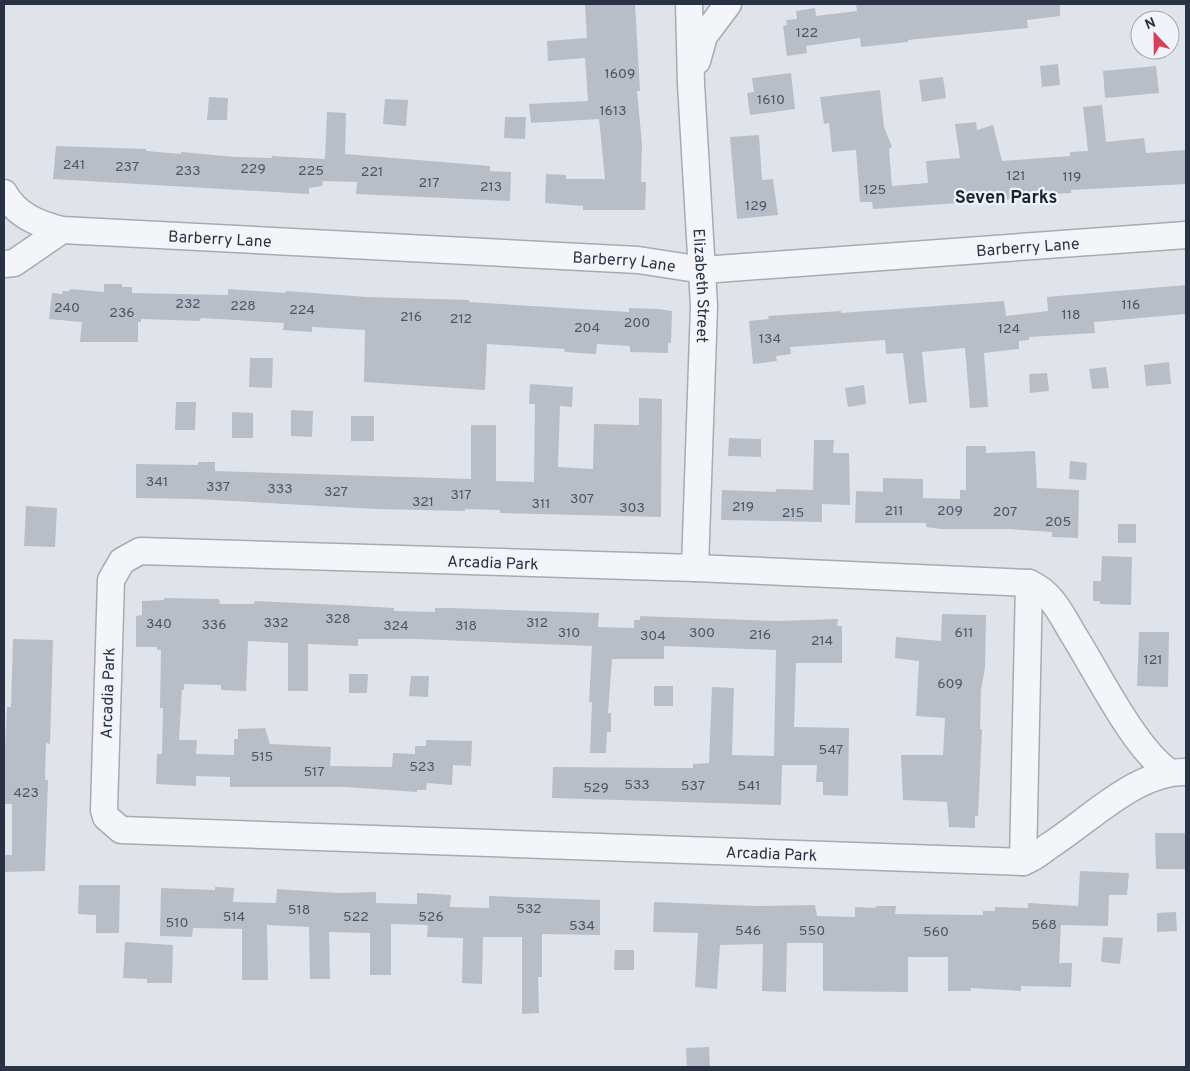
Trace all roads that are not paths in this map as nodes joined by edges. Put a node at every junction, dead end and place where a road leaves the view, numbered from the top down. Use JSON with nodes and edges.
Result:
{"nodes":[{"id":1,"x":689,"y":4,"type":"edge"},
{"id":2,"x":728,"y":4,"type":"edge"},
{"id":3,"x":691,"y":84,"type":"junction"},
{"id":4,"x":4,"y":193,"type":"edge"},
{"id":5,"x":62,"y":230,"type":"junction"},
{"id":6,"x":1186,"y":235,"type":"edge"},
{"id":7,"x":4,"y":264,"type":"edge"},
{"id":8,"x":703,"y":270,"type":"junction"},
{"id":9,"x":695,"y":568,"type":"junction"},
{"id":10,"x":1029,"y":583,"type":"junction"},
{"id":11,"x":1178,"y":772,"type":"edge"},
{"id":12,"x":1023,"y":862,"type":"junction"}],
"edges":[{"from":1,"to":3,"type":"street","name":"Elizabeth Street"},
{"from":2,"to":3,"type":"street"},
{"from":3,"to":8,"type":"street","name":"Elizabeth Street"},
{"from":4,"to":5,"type":"street","name":"Barberry Lane"},
{"from":5,"to":7,"type":"street"},
{"from":5,"to":8,"type":"street","name":"Barberry Lane"},
{"from":6,"to":8,"type":"street","name":"Barberry Lane"},
{"from":8,"to":9,"type":"street","name":"Elizabeth Street"},
{"from":9,"to":10,"type":"street","name":"Arcadia Park"},
{"from":9,"to":12,"type":"street","name":"Arcadia Park"},
{"from":10,"to":11,"type":"street"},
{"from":10,"to":12,"type":"street"},
{"from":11,"to":12,"type":"street"}]}
